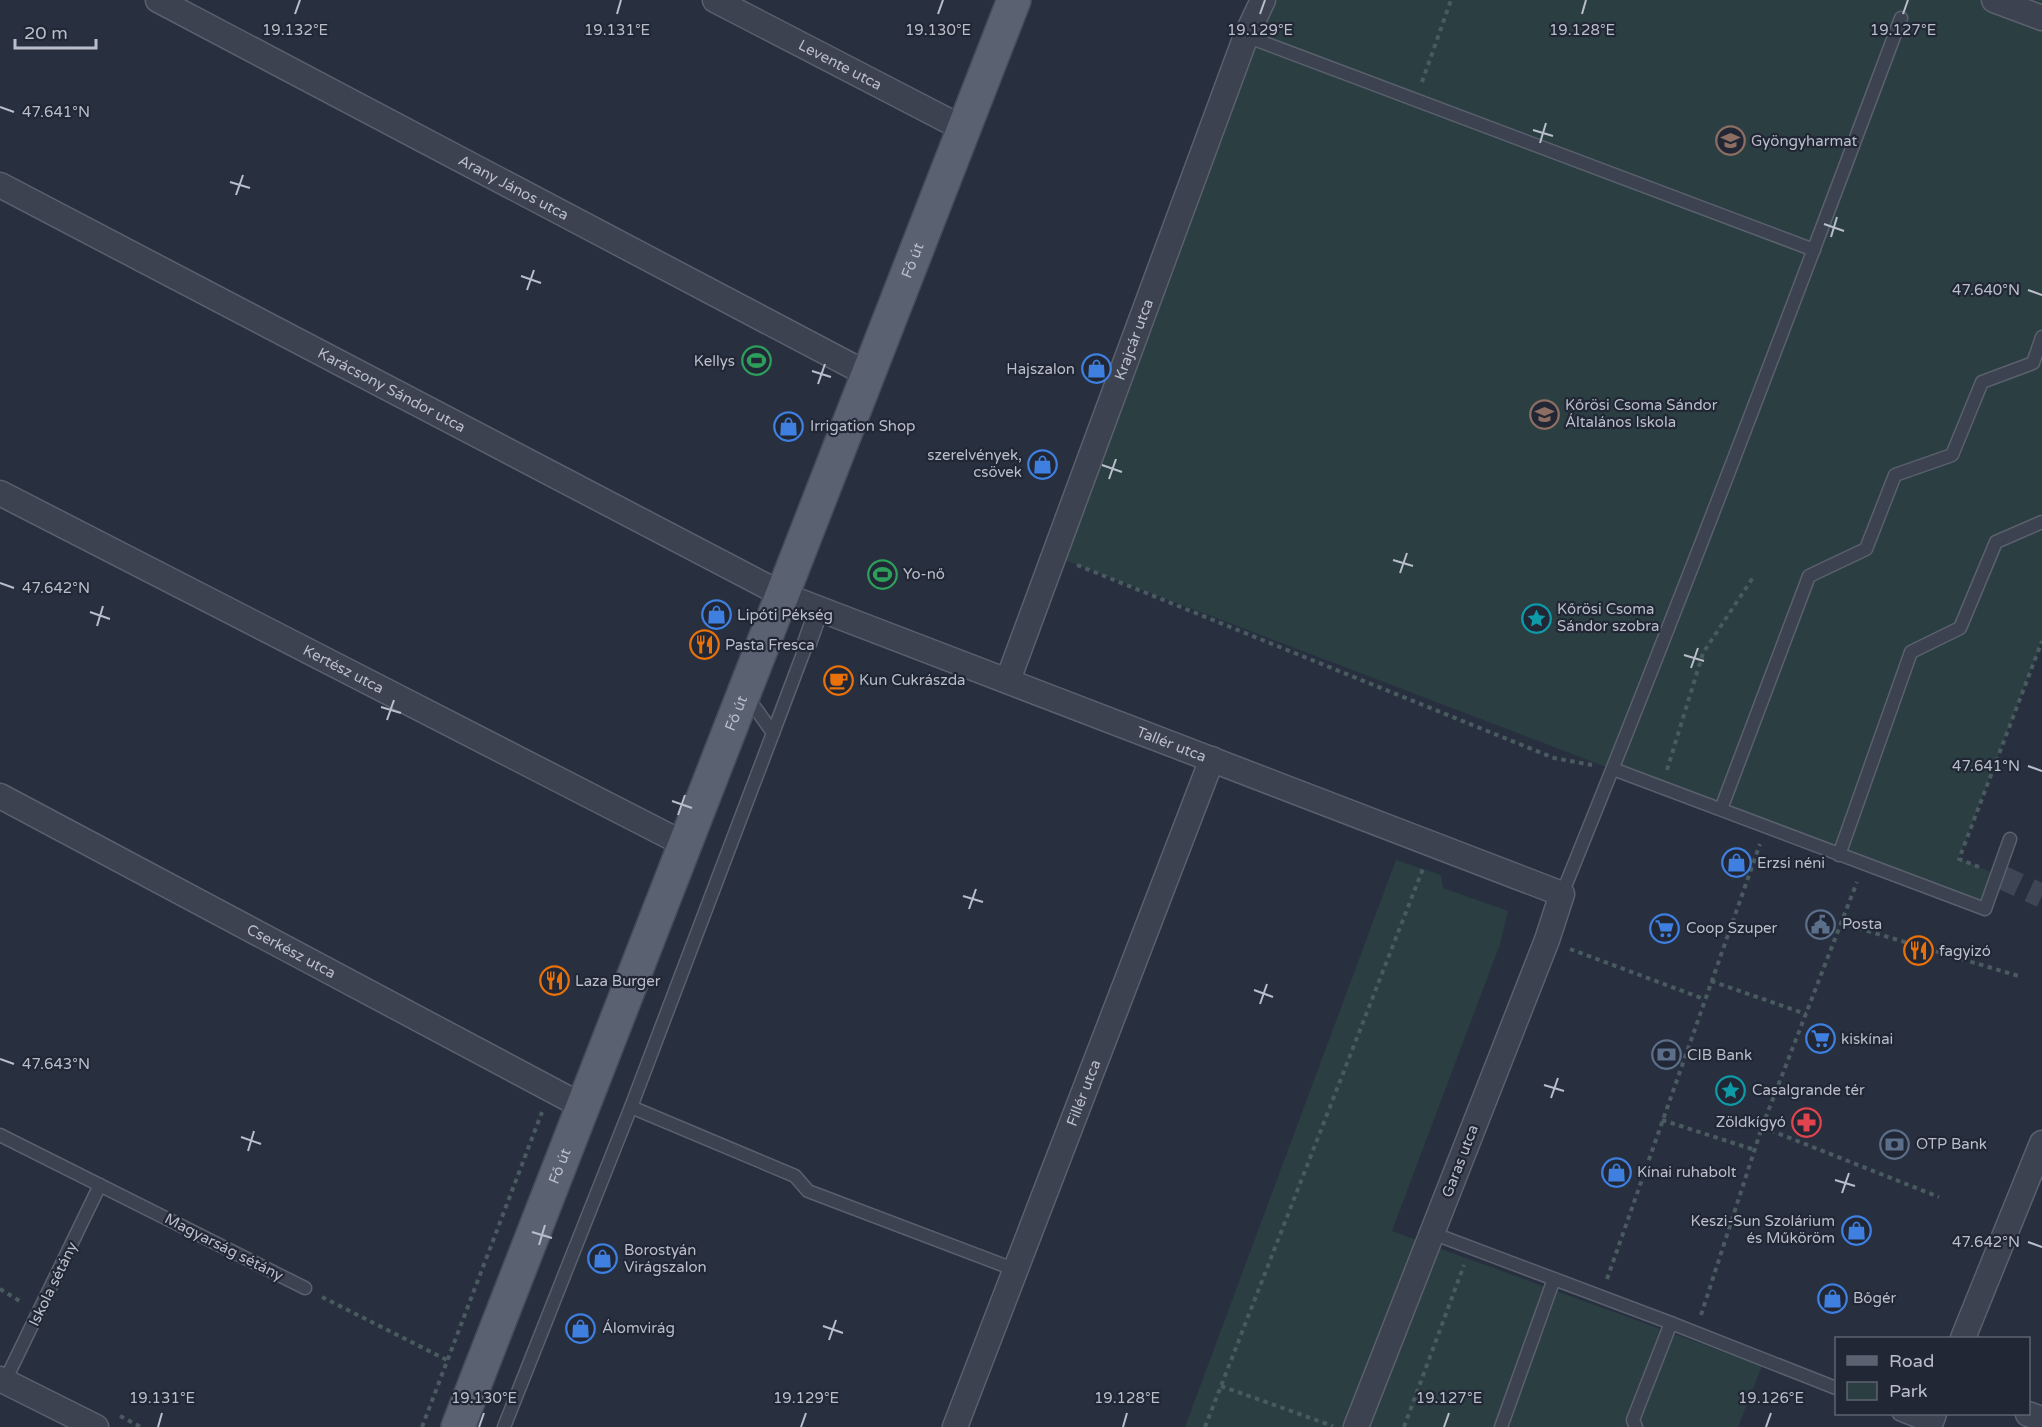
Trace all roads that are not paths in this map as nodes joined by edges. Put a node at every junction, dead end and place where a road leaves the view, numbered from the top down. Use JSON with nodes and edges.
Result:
{"nodes":[{"id":1,"x":158,"y":0,"type":"edge"},
{"id":2,"x":715,"y":0,"type":"edge"},
{"id":3,"x":1014,"y":0,"type":"edge"},
{"id":4,"x":1261,"y":0,"type":"edge"},
{"id":5,"x":2007,"y":2,"type":"edge"},
{"id":6,"x":1901,"y":18,"type":"dead end"},
{"id":7,"x":2042,"y":18,"type":"edge"},
{"id":8,"x":1246,"y":36,"type":"junction"},
{"id":9,"x":964,"y":129,"type":"junction"},
{"id":10,"x":0,"y":185,"type":"edge"},
{"id":11,"x":1814,"y":250,"type":"junction"},
{"id":12,"x":2042,"y":338,"type":"edge"},
{"id":13,"x":869,"y":375,"type":"junction"},
{"id":14,"x":0,"y":493,"type":"edge"},
{"id":15,"x":2042,"y":522,"type":"edge"},
{"id":16,"x":783,"y":595,"type":"junction"},
{"id":17,"x":819,"y":609,"type":"junction"},
{"id":18,"x":807,"y":643,"type":"joint"},
{"id":19,"x":1008,"y":680,"type":"junction"},
{"id":20,"x":745,"y":693,"type":"junction"},
{"id":21,"x":773,"y":734,"type":"junction"},
{"id":22,"x":1212,"y":759,"type":"junction"},
{"id":23,"x":1613,"y":769,"type":"junction"},
{"id":24,"x":0,"y":796,"type":"edge"},
{"id":25,"x":1721,"y":809,"type":"junction"},
{"id":26,"x":2010,"y":839,"type":"dead end"},
{"id":27,"x":686,"y":845,"type":"junction"},
{"id":28,"x":1839,"y":855,"type":"junction"},
{"id":29,"x":1562,"y":894,"type":"junction"},
{"id":30,"x":582,"y":1106,"type":"junction"},
{"id":31,"x":631,"y":1107,"type":"junction"},
{"id":32,"x":0,"y":1135,"type":"edge"},
{"id":33,"x":2042,"y":1143,"type":"edge"},
{"id":34,"x":100,"y":1185,"type":"junction"},
{"id":35,"x":1432,"y":1233,"type":"junction"},
{"id":36,"x":1016,"y":1270,"type":"junction"},
{"id":37,"x":1554,"y":1279,"type":"junction"},
{"id":38,"x":305,"y":1288,"type":"road end"},
{"id":39,"x":1671,"y":1323,"type":"junction"},
{"id":40,"x":1963,"y":1337,"type":"edge"},
{"id":41,"x":2,"y":1380,"type":"edge"},
{"id":42,"x":1835,"y":1388,"type":"edge"},
{"id":43,"x":1906,"y":1415,"type":"edge"},
{"id":44,"x":1931,"y":1422,"type":"edge"},
{"id":45,"x":96,"y":1427,"type":"edge"},
{"id":46,"x":458,"y":1427,"type":"edge"},
{"id":47,"x":504,"y":1427,"type":"edge"},
{"id":48,"x":956,"y":1427,"type":"edge"},
{"id":49,"x":1356,"y":1427,"type":"edge"},
{"id":50,"x":1501,"y":1427,"type":"edge"},
{"id":51,"x":1636,"y":1427,"type":"edge"}],
"edges":[{"from":1,"to":13,"type":"street","name":"Arany János utca"},
{"from":2,"to":9,"type":"street","name":"Levente utca"},
{"from":3,"to":9,"type":"main road","name":"Fő út"},
{"from":4,"to":8,"type":"street","name":"Krajcár utca"},
{"from":5,"to":7,"type":"street"},
{"from":6,"to":11,"type":"lane"},
{"from":8,"to":11,"type":"lane"},
{"from":8,"to":19,"type":"street","name":"Krajcár utca"},
{"from":9,"to":13,"type":"main road","name":"Fő út"},
{"from":10,"to":16,"type":"street","name":"Karácsony Sándor utca"},
{"from":11,"to":23,"type":"lane"},
{"from":12,"to":25,"type":"lane"},
{"from":13,"to":16,"type":"main road","name":"Fő út"},
{"from":14,"to":27,"type":"street","name":"Kertész utca"},
{"from":15,"to":28,"type":"lane"},
{"from":16,"to":17,"type":"street","name":"Tallér utca"},
{"from":16,"to":20,"type":"main road","name":"Fő út"},
{"from":17,"to":18,"type":"street"},
{"from":17,"to":19,"type":"street","name":"Tallér utca"},
{"from":18,"to":21,"type":"lane"},
{"from":19,"to":22,"type":"street","name":"Tallér utca"},
{"from":20,"to":21,"type":"lane"},
{"from":20,"to":27,"type":"main road","name":"Fő út"},
{"from":21,"to":31,"type":"lane"},
{"from":22,"to":29,"type":"street","name":"Tallér utca"},
{"from":22,"to":36,"type":"street","name":"Fillér utca"},
{"from":23,"to":25,"type":"lane"},
{"from":23,"to":29,"type":"lane"},
{"from":24,"to":30,"type":"street","name":"Cserkész utca"},
{"from":25,"to":28,"type":"lane"},
{"from":26,"to":28,"type":"lane"},
{"from":27,"to":30,"type":"main road","name":"Fő út"},
{"from":29,"to":35,"type":"street","name":"Garas utca"},
{"from":30,"to":46,"type":"main road","name":"Fő út"},
{"from":31,"to":36,"type":"lane"},
{"from":31,"to":47,"type":"lane"},
{"from":32,"to":34,"type":"lane","name":"Magyarság sétány"},
{"from":33,"to":40,"type":"street"},
{"from":34,"to":38,"type":"lane","name":"Magyarság sétány"},
{"from":34,"to":41,"type":"lane","name":"Iskola sétány"},
{"from":35,"to":37,"type":"lane"},
{"from":35,"to":49,"type":"street","name":"Garas utca"},
{"from":36,"to":48,"type":"street","name":"Fillér utca"},
{"from":37,"to":39,"type":"lane"},
{"from":37,"to":50,"type":"lane"},
{"from":39,"to":42,"type":"lane"},
{"from":39,"to":51,"type":"lane"},
{"from":41,"to":45,"type":"street"},
{"from":43,"to":44,"type":"lane"}]}
